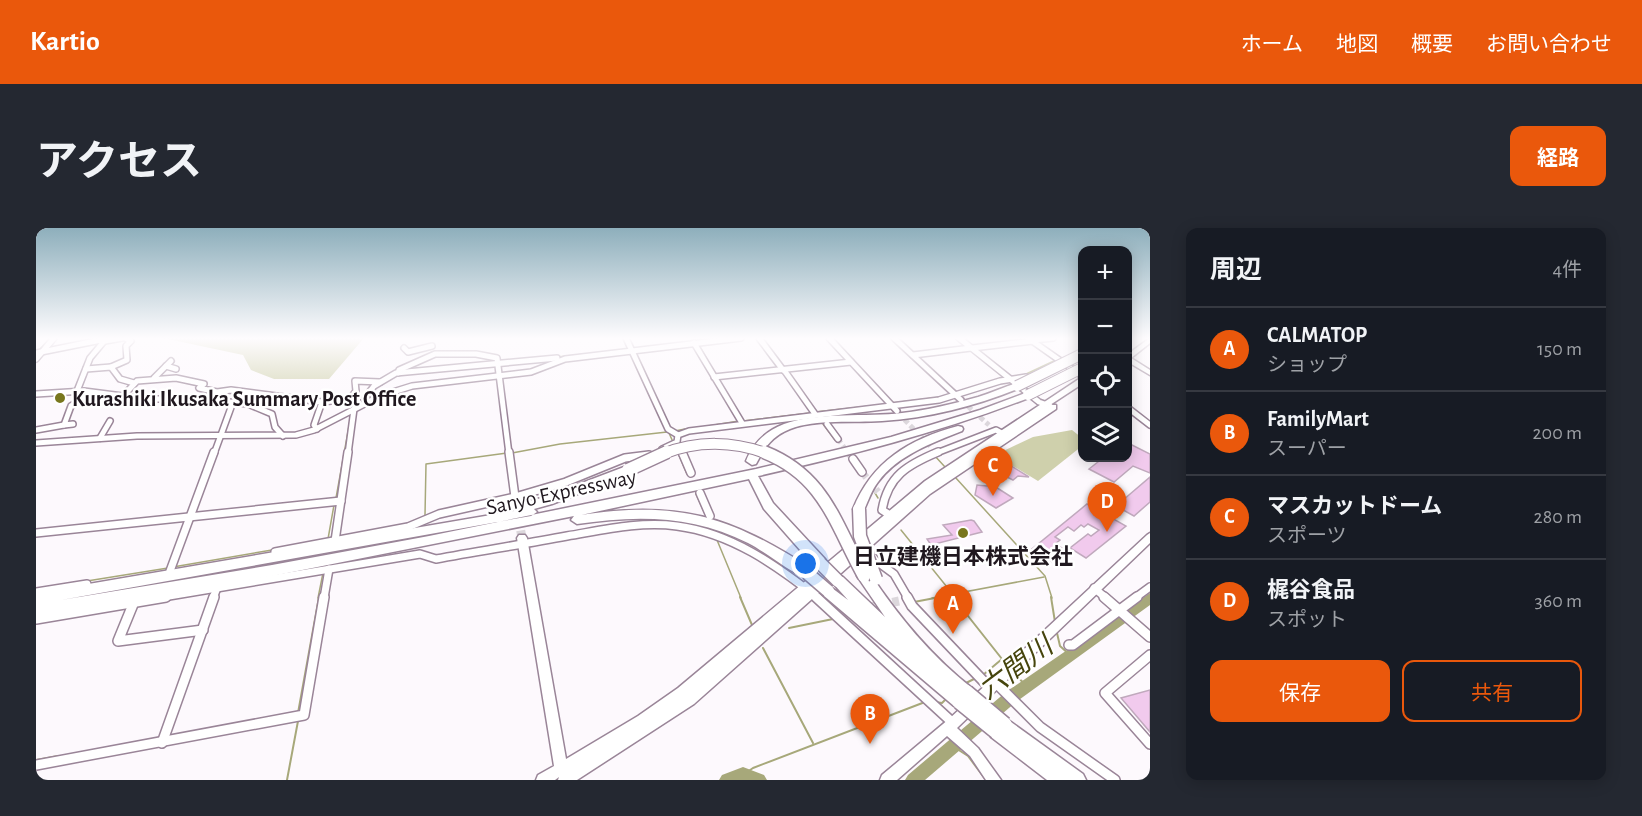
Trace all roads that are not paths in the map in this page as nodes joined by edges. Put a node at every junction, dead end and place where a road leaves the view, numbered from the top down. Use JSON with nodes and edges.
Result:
{"nodes":[{"id":1,"x":498,"y":363,"type":"edge"},
{"id":2,"x":88,"y":364,"type":"edge"},
{"id":3,"x":118,"y":364,"type":"edge"},
{"id":4,"x":415,"y":364,"type":"edge"},
{"id":5,"x":490,"y":364,"type":"edge"},
{"id":6,"x":553,"y":364,"type":"edge"},
{"id":7,"x":639,"y":364,"type":"edge"},
{"id":8,"x":708,"y":364,"type":"edge"},
{"id":9,"x":779,"y":364,"type":"edge"},
{"id":10,"x":835,"y":364,"type":"edge"},
{"id":11,"x":851,"y":364,"type":"edge"},
{"id":12,"x":922,"y":364,"type":"edge"},
{"id":13,"x":992,"y":364,"type":"edge"},
{"id":14,"x":1053,"y":364,"type":"edge"},
{"id":15,"x":1064,"y":364,"type":"edge"},
{"id":16,"x":1072,"y":364,"type":"edge"},
{"id":17,"x":1136,"y":364,"type":"edge"},
{"id":18,"x":111,"y":367,"type":"junction"},
{"id":19,"x":86,"y":369,"type":"junction"},
{"id":20,"x":176,"y":369,"type":"dead end"},
{"id":21,"x":1078,"y":369,"type":"edge"},
{"id":22,"x":784,"y":370,"type":"junction"},
{"id":23,"x":398,"y":372,"type":"junction"},
{"id":24,"x":1150,"y":373,"type":"edge"},
{"id":25,"x":499,"y":376,"type":"junction"},
{"id":26,"x":716,"y":377,"type":"junction"},
{"id":27,"x":154,"y":378,"type":"junction"},
{"id":28,"x":381,"y":382,"type":"junction"},
{"id":29,"x":134,"y":383,"type":"junction"},
{"id":30,"x":1078,"y":385,"type":"edge"},
{"id":31,"x":1019,"y":387,"type":"junction"},
{"id":32,"x":78,"y":390,"type":"junction"},
{"id":33,"x":1078,"y":391,"type":"edge"},
{"id":34,"x":92,"y":393,"type":"junction"},
{"id":35,"x":252,"y":393,"type":"junction"},
{"id":36,"x":36,"y":394,"type":"edge"},
{"id":37,"x":124,"y":395,"type":"junction"},
{"id":38,"x":956,"y":396,"type":"junction"},
{"id":39,"x":233,"y":402,"type":"junction"},
{"id":40,"x":242,"y":402,"type":"junction"},
{"id":41,"x":322,"y":402,"type":"junction"},
{"id":42,"x":364,"y":404,"type":"junction"},
{"id":43,"x":889,"y":405,"type":"junction"},
{"id":44,"x":1049,"y":406,"type":"junction"},
{"id":45,"x":354,"y":409,"type":"junction"},
{"id":46,"x":897,"y":411,"type":"tunnel mouth"},
{"id":47,"x":1132,"y":411,"type":"edge"},
{"id":48,"x":817,"y":414,"type":"junction"},
{"id":49,"x":110,"y":422,"type":"dead end"},
{"id":50,"x":741,"y":422,"type":"junction"},
{"id":51,"x":74,"y":424,"type":"dead end"},
{"id":52,"x":827,"y":424,"type":"dead end"},
{"id":53,"x":64,"y":425,"type":"junction"},
{"id":54,"x":989,"y":425,"type":"tunnel mouth"},
{"id":55,"x":1150,"y":425,"type":"edge"},
{"id":56,"x":316,"y":428,"type":"junction"},
{"id":57,"x":36,"y":430,"type":"edge"},
{"id":58,"x":1002,"y":433,"type":"junction"},
{"id":59,"x":675,"y":435,"type":"junction"},
{"id":60,"x":221,"y":436,"type":"junction"},
{"id":61,"x":283,"y":436,"type":"junction"},
{"id":62,"x":100,"y":438,"type":"junction"},
{"id":63,"x":838,"y":439,"type":"tunnel mouth"},
{"id":64,"x":36,"y":443,"type":"edge"},
{"id":65,"x":853,"y":459,"type":"tunnel mouth"},
{"id":66,"x":752,"y":461,"type":"dead end"},
{"id":67,"x":862,"y":472,"type":"tunnel mouth"},
{"id":68,"x":691,"y":473,"type":"dead end"},
{"id":69,"x":754,"y":479,"type":"dead end"},
{"id":70,"x":878,"y":492,"type":"tunnel mouth"},
{"id":71,"x":700,"y":494,"type":"dead end"},
{"id":72,"x":883,"y":499,"type":"junction"},
{"id":73,"x":337,"y":501,"type":"junction"},
{"id":74,"x":515,"y":501,"type":"junction"},
{"id":75,"x":710,"y":516,"type":"dead end"},
{"id":76,"x":892,"y":516,"type":"junction"},
{"id":77,"x":190,"y":518,"type":"junction"},
{"id":78,"x":36,"y":532,"type":"edge"},
{"id":79,"x":1150,"y":537,"type":"edge"},
{"id":80,"x":428,"y":540,"type":"junction"},
{"id":81,"x":523,"y":540,"type":"junction"},
{"id":82,"x":330,"y":542,"type":"junction"},
{"id":83,"x":867,"y":545,"type":"junction"},
{"id":84,"x":171,"y":568,"type":"junction"},
{"id":85,"x":325,"y":570,"type":"junction"},
{"id":86,"x":870,"y":578,"type":"junction"},
{"id":87,"x":833,"y":586,"type":"junction"},
{"id":88,"x":1150,"y":586,"type":"edge"},
{"id":89,"x":217,"y":588,"type":"junction"},
{"id":90,"x":1094,"y":588,"type":"junction"},
{"id":91,"x":808,"y":590,"type":"junction"},
{"id":92,"x":36,"y":592,"type":"edge"},
{"id":93,"x":36,"y":599,"type":"edge"},
{"id":94,"x":134,"y":602,"type":"junction"},
{"id":95,"x":36,"y":610,"type":"edge"},
{"id":96,"x":1120,"y":610,"type":"junction"},
{"id":97,"x":36,"y":619,"type":"edge"},
{"id":98,"x":203,"y":630,"type":"junction"},
{"id":99,"x":1150,"y":637,"type":"edge"},
{"id":100,"x":1069,"y":645,"type":"dead end"},
{"id":101,"x":1150,"y":655,"type":"edge"},
{"id":102,"x":985,"y":681,"type":"junction"},
{"id":103,"x":963,"y":697,"type":"junction"},
{"id":104,"x":951,"y":728,"type":"junction"},
{"id":105,"x":1000,"y":728,"type":"junction"},
{"id":106,"x":163,"y":739,"type":"junction"},
{"id":107,"x":1150,"y":744,"type":"edge"},
{"id":108,"x":36,"y":765,"type":"edge"},
{"id":109,"x":563,"y":776,"type":"edge"},
{"id":110,"x":543,"y":780,"type":"edge"},
{"id":111,"x":887,"y":780,"type":"edge"},
{"id":112,"x":994,"y":780,"type":"edge"},
{"id":113,"x":1061,"y":780,"type":"edge"},
{"id":114,"x":1077,"y":780,"type":"edge"},
{"id":115,"x":1116,"y":780,"type":"edge"}],
"edges":[{"from":1,"to":25,"type":"street"},
{"from":2,"to":19,"type":"street"},
{"from":3,"to":18,"type":"street"},
{"from":4,"to":23,"type":"street"},
{"from":5,"to":23,"type":"street"},
{"from":6,"to":25,"type":"street"},
{"from":7,"to":59,"type":"street"},
{"from":8,"to":26,"type":"street"},
{"from":9,"to":22,"type":"street"},
{"from":10,"to":22,"type":"street"},
{"from":11,"to":43,"type":"street"},
{"from":12,"to":38,"type":"street"},
{"from":13,"to":31,"type":"street"},
{"from":14,"to":31,"type":"street"},
{"from":15,"to":31,"type":"highway","bridge":true},
{"from":16,"to":31,"type":"highway","name":"Sanyo Expressway"},
{"from":17,"to":24,"type":"street"},
{"from":18,"to":19,"type":"street"},
{"from":18,"to":29,"type":"street"},
{"from":19,"to":32,"type":"street"},
{"from":20,"to":27,"type":"street"},
{"from":21,"to":31,"type":"highway","bridge":true},
{"from":22,"to":26,"type":"street"},
{"from":22,"to":48,"type":"street"},
{"from":23,"to":28,"type":"street"},
{"from":25,"to":42,"type":"street"},
{"from":25,"to":74,"type":"street"},
{"from":26,"to":50,"type":"street"},
{"from":27,"to":29,"type":"street"},
{"from":27,"to":35,"type":"street"},
{"from":28,"to":41,"type":"street"},
{"from":28,"to":42,"type":"street"},
{"from":29,"to":37,"type":"street"},
{"from":30,"to":44,"type":"street"},
{"from":31,"to":38,"type":"street"},
{"from":31,"to":44,"type":"street"},
{"from":31,"to":66,"type":"highway"},
{"from":31,"to":80,"type":"highway","name":"Sanyo Expressway"},
{"from":31,"to":86,"type":"highway","bridge":true},
{"from":32,"to":34,"type":"street"},
{"from":32,"to":36,"type":"street"},
{"from":33,"to":44,"type":"street"},
{"from":34,"to":37,"type":"street"},
{"from":34,"to":53,"type":"street"},
{"from":35,"to":40,"type":"street"},
{"from":35,"to":41,"type":"street"},
{"from":37,"to":39,"type":"street"},
{"from":38,"to":43,"type":"street"},
{"from":39,"to":40,"type":"street"},
{"from":39,"to":60,"type":"street"},
{"from":40,"to":61,"type":"street"},
{"from":41,"to":56,"type":"street"},
{"from":42,"to":45,"type":"street"},
{"from":43,"to":46,"type":"street"},
{"from":43,"to":48,"type":"street"},
{"from":44,"to":58,"type":"street"},
{"from":45,"to":56,"type":"street"},
{"from":45,"to":73,"type":"street"},
{"from":47,"to":55,"type":"street"},
{"from":48,"to":50,"type":"street"},
{"from":49,"to":62,"type":"street"},
{"from":50,"to":59,"type":"street"},
{"from":51,"to":53,"type":"street"},
{"from":52,"to":63,"type":"street"},
{"from":53,"to":57,"type":"street"},
{"from":54,"to":58,"type":"street"},
{"from":56,"to":61,"type":"street"},
{"from":58,"to":72,"type":"street"},
{"from":58,"to":76,"type":"street"},
{"from":59,"to":68,"type":"street"},
{"from":59,"to":74,"type":"street"},
{"from":60,"to":61,"type":"street"},
{"from":60,"to":62,"type":"street"},
{"from":60,"to":77,"type":"street"},
{"from":62,"to":64,"type":"street"},
{"from":65,"to":67,"type":"street"},
{"from":69,"to":87,"type":"highway","bridge":true},
{"from":70,"to":72,"type":"street"},
{"from":71,"to":75,"type":"street"},
{"from":72,"to":76,"type":"street"},
{"from":73,"to":77,"type":"street"},
{"from":73,"to":82,"type":"street"},
{"from":74,"to":82,"type":"street"},
{"from":76,"to":83,"type":"street"},
{"from":76,"to":91,"type":"street"},
{"from":77,"to":78,"type":"street"},
{"from":77,"to":84,"type":"street"},
{"from":79,"to":90,"type":"street"},
{"from":80,"to":86,"type":"highway","bridge":true},
{"from":80,"to":87,"type":"highway","bridge":true},
{"from":80,"to":93,"type":"highway","name":"Sanyo Expressway"},
{"from":80,"to":95,"type":"highway","name":"Sanyo Expressway"},
{"from":81,"to":85,"type":"street"},
{"from":81,"to":91,"type":"street"},
{"from":81,"to":109,"type":"street"},
{"from":82,"to":84,"type":"street"},
{"from":83,"to":91,"type":"street"},
{"from":83,"to":102,"type":"street"},
{"from":84,"to":92,"type":"street"},
{"from":85,"to":89,"type":"street"},
{"from":85,"to":106,"type":"street"},
{"from":86,"to":103,"type":"highway"},
{"from":87,"to":103,"type":"highway"},
{"from":88,"to":96,"type":"street"},
{"from":89,"to":94,"type":"street"},
{"from":89,"to":98,"type":"street"},
{"from":90,"to":96,"type":"street"},
{"from":90,"to":102,"type":"street"},
{"from":91,"to":104,"type":"street"},
{"from":91,"to":109,"type":"street"},
{"from":94,"to":97,"type":"street"},
{"from":94,"to":98,"type":"street"},
{"from":96,"to":99,"type":"street"},
{"from":96,"to":100,"type":"street"},
{"from":98,"to":106,"type":"street"},
{"from":101,"to":107,"type":"street"},
{"from":102,"to":104,"type":"street"},
{"from":102,"to":115,"type":"street"},
{"from":103,"to":105,"type":"highway","bridge":true},
{"from":104,"to":111,"type":"street"},
{"from":104,"to":112,"type":"street"},
{"from":105,"to":113,"type":"highway"},
{"from":105,"to":114,"type":"highway"},
{"from":106,"to":108,"type":"street"},
{"from":109,"to":110,"type":"street"}]}
